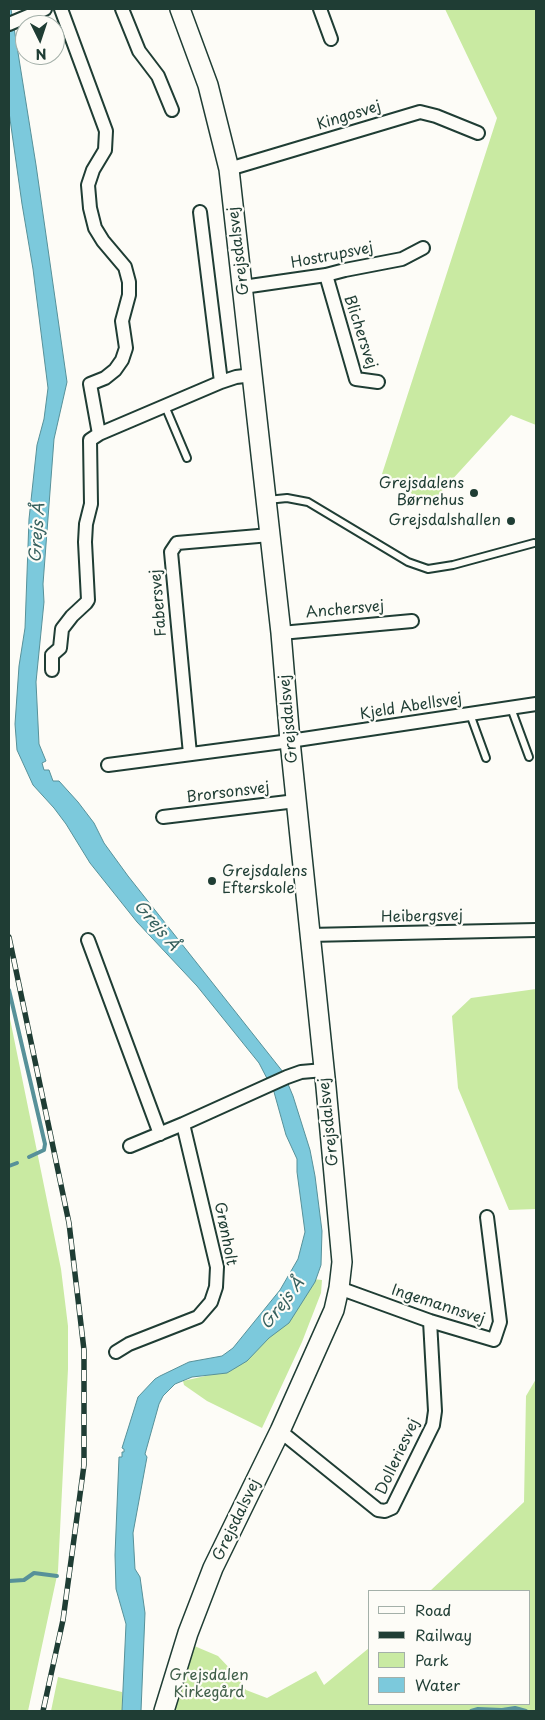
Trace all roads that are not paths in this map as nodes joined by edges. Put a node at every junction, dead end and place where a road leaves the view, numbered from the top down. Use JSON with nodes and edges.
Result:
{"nodes":[{"id":1,"x":45,"y":9,"type":"edge"},
{"id":2,"x":61,"y":9,"type":"edge"},
{"id":3,"x":122,"y":9,"type":"edge"},
{"id":4,"x":180,"y":9,"type":"edge"},
{"id":5,"x":320,"y":9,"type":"edge"},
{"id":6,"x":14,"y":19,"type":"edge"},
{"id":7,"x":331,"y":39,"type":"dead end"},
{"id":8,"x":172,"y":110,"type":"dead end"},
{"id":9,"x":478,"y":133,"type":"dead end"},
{"id":10,"x":229,"y":169,"type":"junction"},
{"id":11,"x":200,"y":212,"type":"dead end"},
{"id":12,"x":423,"y":248,"type":"dead end"},
{"id":13,"x":326,"y":276,"type":"junction"},
{"id":14,"x":243,"y":287,"type":"junction"},
{"id":15,"x":253,"y":375,"type":"junction"},
{"id":16,"x":221,"y":382,"type":"junction"},
{"id":17,"x":378,"y":382,"type":"dead end"},
{"id":18,"x":165,"y":406,"type":"junction"},
{"id":19,"x":99,"y":434,"type":"junction"},
{"id":20,"x":187,"y":458,"type":"dead end"},
{"id":21,"x":266,"y":500,"type":"junction"},
{"id":22,"x":270,"y":535,"type":"junction"},
{"id":23,"x":534,"y":543,"type":"dead end"},
{"id":24,"x":412,"y":620,"type":"dead end"},
{"id":25,"x":281,"y":633,"type":"junction"},
{"id":26,"x":52,"y":670,"type":"dead end"},
{"id":27,"x":536,"y":704,"type":"edge"},
{"id":28,"x":511,"y":708,"type":"junction"},
{"id":29,"x":470,"y":714,"type":"junction"},
{"id":30,"x":290,"y":742,"type":"junction"},
{"id":31,"x":190,"y":754,"type":"junction"},
{"id":32,"x":486,"y":758,"type":"dead end"},
{"id":33,"x":529,"y":758,"type":"dead end"},
{"id":34,"x":108,"y":765,"type":"dead end"},
{"id":35,"x":296,"y":801,"type":"junction"},
{"id":36,"x":163,"y":817,"type":"dead end"},
{"id":37,"x":536,"y":930,"type":"edge"},
{"id":38,"x":309,"y":935,"type":"junction"},
{"id":39,"x":88,"y":940,"type":"dead end"},
{"id":40,"x":324,"y":1070,"type":"junction"},
{"id":41,"x":183,"y":1124,"type":"junction"},
{"id":42,"x":160,"y":1134,"type":"junction"},
{"id":43,"x":130,"y":1146,"type":"dead end"},
{"id":44,"x":487,"y":1217,"type":"dead end"},
{"id":45,"x":339,"y":1288,"type":"junction"},
{"id":46,"x":430,"y":1321,"type":"junction"},
{"id":47,"x":116,"y":1352,"type":"dead end"},
{"id":48,"x":280,"y":1431,"type":"junction"},
{"id":49,"x":164,"y":1711,"type":"edge"}],
"edges":[{"from":1,"to":6,"type":"street"},
{"from":2,"to":19,"type":"street"},
{"from":3,"to":8,"type":"street"},
{"from":4,"to":10,"type":"street","name":"Grejsdalsvej"},
{"from":5,"to":7,"type":"street"},
{"from":9,"to":10,"type":"street","name":"Kingosvej"},
{"from":10,"to":14,"type":"street","name":"Grejsdalsvej"},
{"from":11,"to":16,"type":"street"},
{"from":12,"to":13,"type":"street","name":"Hostrupsvej"},
{"from":13,"to":14,"type":"street","name":"Hostrupsvej"},
{"from":13,"to":17,"type":"street","name":"Blichersvej"},
{"from":14,"to":15,"type":"street","name":"Grejsdalsvej"},
{"from":15,"to":16,"type":"street"},
{"from":15,"to":21,"type":"street","name":"Grejsdalsvej"},
{"from":16,"to":18,"type":"street"},
{"from":18,"to":19,"type":"street"},
{"from":18,"to":20,"type":"lane"},
{"from":19,"to":26,"type":"street"},
{"from":21,"to":22,"type":"street","name":"Grejsdalsvej"},
{"from":21,"to":23,"type":"lane"},
{"from":22,"to":25,"type":"street","name":"Grejsdalsvej"},
{"from":22,"to":31,"type":"street","name":"Fabersvej"},
{"from":24,"to":25,"type":"street","name":"Anchersvej"},
{"from":25,"to":30,"type":"street","name":"Grejsdalsvej"},
{"from":27,"to":28,"type":"street","name":"Kjeld Abellsvej"},
{"from":28,"to":29,"type":"street","name":"Kjeld Abellsvej"},
{"from":28,"to":33,"type":"lane"},
{"from":29,"to":30,"type":"street","name":"Kjeld Abellsvej"},
{"from":29,"to":32,"type":"lane"},
{"from":30,"to":31,"type":"street","name":"Kjeld Abellsvej"},
{"from":30,"to":35,"type":"street","name":"Grejsdalsvej"},
{"from":31,"to":34,"type":"street","name":"Kjeld Abellsvej"},
{"from":35,"to":36,"type":"street","name":"Brorsonsvej"},
{"from":35,"to":38,"type":"street","name":"Grejsdalsvej"},
{"from":37,"to":38,"type":"street","name":"Heibergsvej"},
{"from":38,"to":40,"type":"street","name":"Grejsdalsvej"},
{"from":39,"to":42,"type":"street"},
{"from":40,"to":41,"type":"street"},
{"from":40,"to":45,"type":"street","name":"Grejsdalsvej"},
{"from":41,"to":42,"type":"street"},
{"from":41,"to":47,"type":"street","name":"Grønholt"},
{"from":42,"to":43,"type":"street"},
{"from":44,"to":46,"type":"street","name":"Ingemannsvej"},
{"from":45,"to":46,"type":"street","name":"Ingemannsvej"},
{"from":45,"to":48,"type":"street","name":"Grejsdalsvej"},
{"from":46,"to":48,"type":"street","name":"Dolleriesvej"},
{"from":48,"to":49,"type":"street","name":"Grejsdalsvej"}]}
